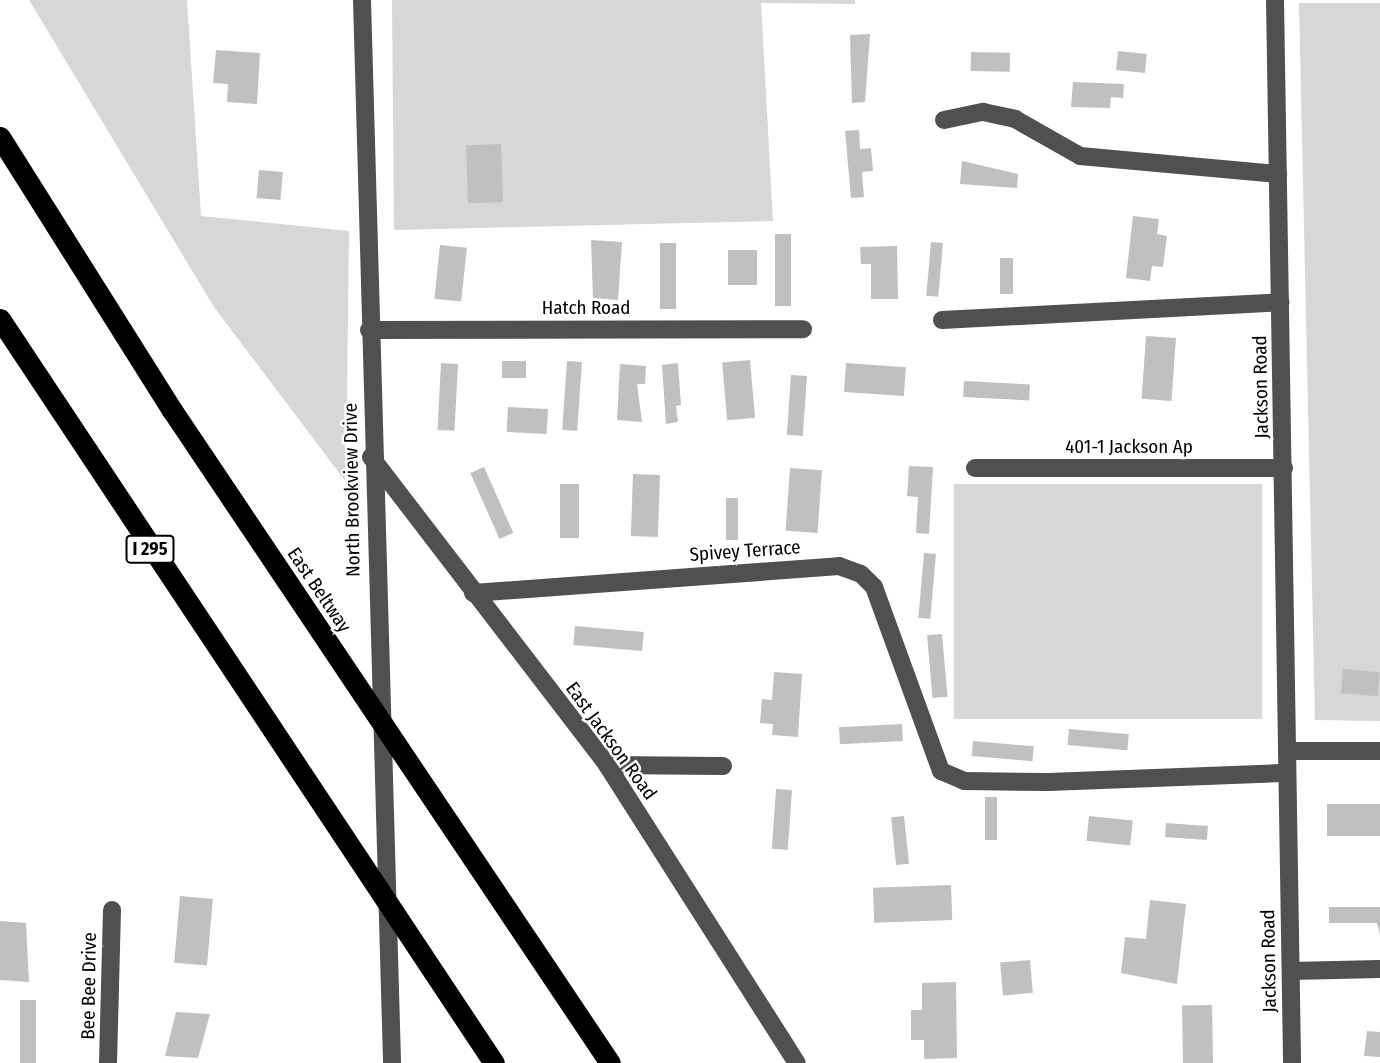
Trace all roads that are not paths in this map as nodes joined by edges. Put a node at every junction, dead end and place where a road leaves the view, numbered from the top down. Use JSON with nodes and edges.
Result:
{"nodes":[{"id":1,"x":362,"y":0,"type":"edge"},
{"id":2,"x":1275,"y":0,"type":"edge"},
{"id":3,"x":944,"y":120,"type":"dead end"},
{"id":4,"x":0,"y":121,"type":"edge"},
{"id":5,"x":4,"y":144,"type":"edge"},
{"id":6,"x":1279,"y":174,"type":"junction"},
{"id":7,"x":1281,"y":302,"type":"junction"},
{"id":8,"x":0,"y":319,"type":"edge"},
{"id":9,"x":942,"y":320,"type":"dead end"},
{"id":10,"x":803,"y":329,"type":"dead end"},
{"id":11,"x":369,"y":330,"type":"junction"},
{"id":12,"x":372,"y":457,"type":"junction"},
{"id":13,"x":1284,"y":467,"type":"junction"},
{"id":14,"x":975,"y":468,"type":"dead end"},
{"id":15,"x":473,"y":593,"type":"junction"},
{"id":16,"x":1287,"y":751,"type":"junction"},
{"id":17,"x":1380,"y":751,"type":"edge"},
{"id":18,"x":607,"y":765,"type":"junction"},
{"id":19,"x":723,"y":766,"type":"dead end"},
{"id":20,"x":1287,"y":773,"type":"junction"},
{"id":21,"x":112,"y":910,"type":"dead end"},
{"id":22,"x":1380,"y":969,"type":"edge"},
{"id":23,"x":1291,"y":971,"type":"junction"},
{"id":24,"x":108,"y":1063,"type":"edge"},
{"id":25,"x":393,"y":1063,"type":"edge"},
{"id":26,"x":494,"y":1063,"type":"edge"},
{"id":27,"x":610,"y":1063,"type":"edge"},
{"id":28,"x":797,"y":1063,"type":"edge"},
{"id":29,"x":1292,"y":1063,"type":"edge"}],
"edges":[{"from":1,"to":11,"type":"street","name":"North Brookview Drive"},
{"from":2,"to":6,"type":"street","name":"Jackson Road"},
{"from":3,"to":6,"type":"street"},
{"from":4,"to":5,"type":"highway","name":"East Beltway"},
{"from":5,"to":27,"type":"highway","name":"East Beltway"},
{"from":6,"to":7,"type":"street","name":"Jackson Road"},
{"from":7,"to":9,"type":"street"},
{"from":7,"to":13,"type":"street","name":"Jackson Road"},
{"from":8,"to":26,"type":"highway","number":"I 295"},
{"from":10,"to":11,"type":"street","name":"Hatch Road"},
{"from":11,"to":12,"type":"street","name":"North Brookview Drive"},
{"from":12,"to":15,"type":"street","name":"East Jackson Road"},
{"from":12,"to":25,"type":"street","name":"North Brookview Drive"},
{"from":13,"to":14,"type":"street","name":"401-1 Jackson Ap"},
{"from":13,"to":16,"type":"street","name":"Jackson Road"},
{"from":15,"to":18,"type":"street","name":"East Jackson Road"},
{"from":15,"to":20,"type":"street","name":"Spivey Terrace"},
{"from":16,"to":17,"type":"street"},
{"from":16,"to":20,"type":"street","name":"Jackson Road"},
{"from":18,"to":19,"type":"street"},
{"from":18,"to":28,"type":"street","name":"East Jackson Road"},
{"from":20,"to":23,"type":"street","name":"Jackson Road"},
{"from":21,"to":24,"type":"street","name":"Bee Bee Drive"},
{"from":22,"to":23,"type":"street"},
{"from":23,"to":29,"type":"street","name":"Jackson Road"}]}
